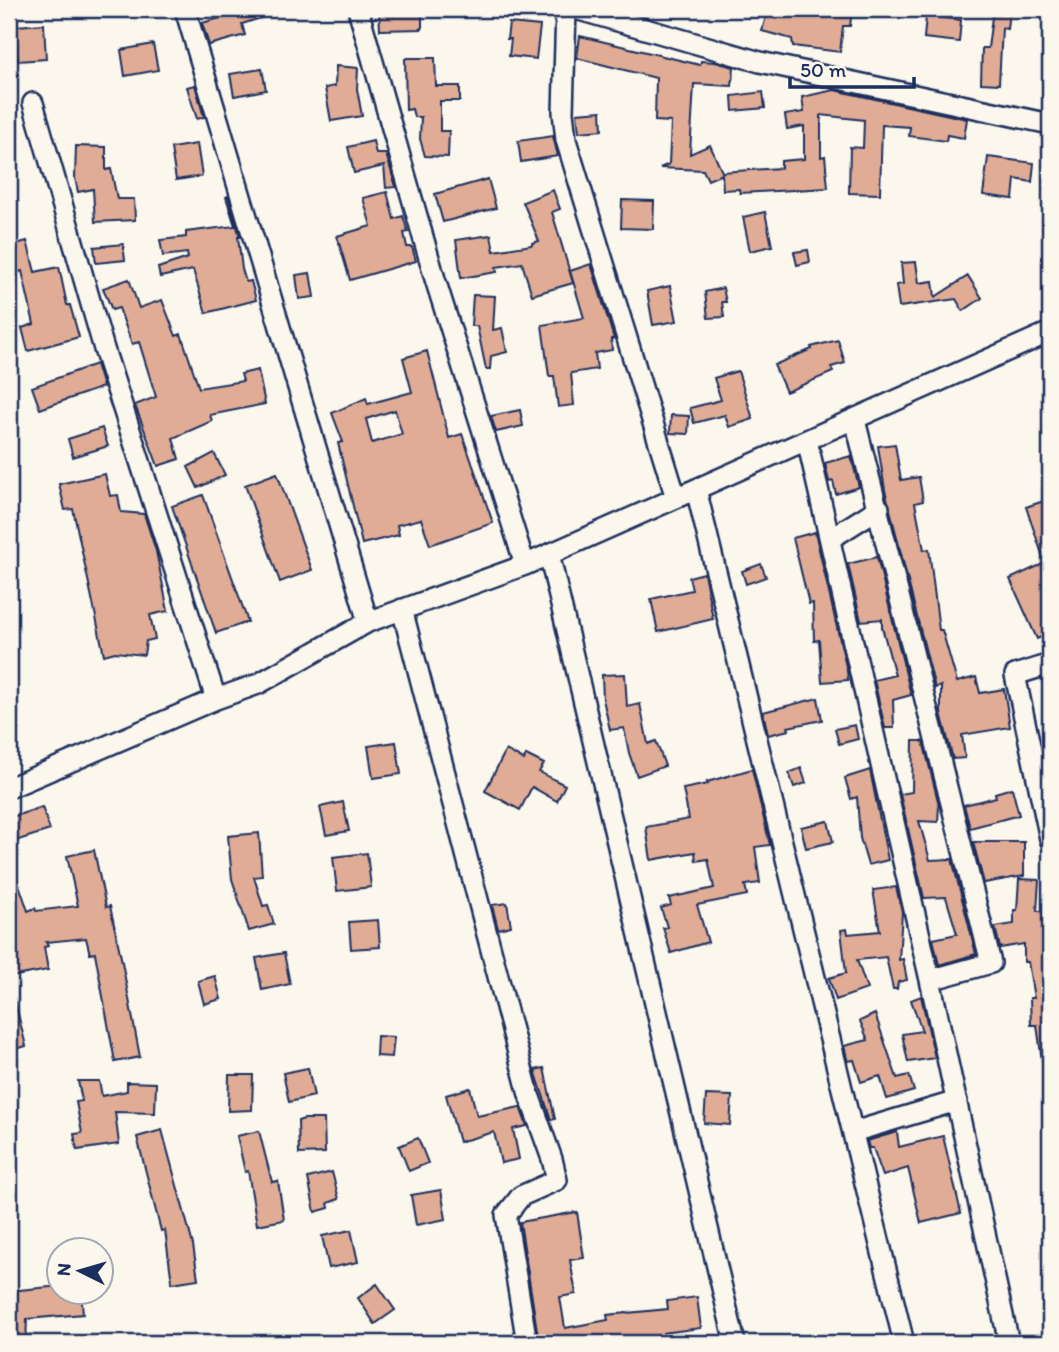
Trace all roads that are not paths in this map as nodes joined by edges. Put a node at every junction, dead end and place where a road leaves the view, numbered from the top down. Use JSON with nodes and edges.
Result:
{"nodes":[{"id":1,"x":185,"y":9,"type":"edge"},
{"id":2,"x":358,"y":9,"type":"edge"},
{"id":3,"x":566,"y":9,"type":"edge"},
{"id":4,"x":576,"y":9,"type":"edge"},
{"id":5,"x":33,"y":103,"type":"dead end"},
{"id":6,"x":1050,"y":124,"type":"edge"},
{"id":7,"x":1050,"y":331,"type":"edge"},
{"id":8,"x":855,"y":420,"type":"junction"},
{"id":9,"x":807,"y":440,"type":"junction"},
{"id":10,"x":696,"y":489,"type":"junction"},
{"id":11,"x":676,"y":498,"type":"junction"},
{"id":12,"x":878,"y":508,"type":"junction"},
{"id":13,"x":830,"y":539,"type":"junction"},
{"id":14,"x":549,"y":554,"type":"junction"},
{"id":15,"x":525,"y":565,"type":"junction"},
{"id":16,"x":402,"y":609,"type":"junction"},
{"id":17,"x":368,"y":622,"type":"junction"},
{"id":18,"x":1050,"y":664,"type":"edge"},
{"id":19,"x":216,"y":699,"type":"junction"},
{"id":20,"x":9,"y":788,"type":"edge"},
{"id":21,"x":1050,"y":839,"type":"edge"},
{"id":22,"x":930,"y":980,"type":"junction"},
{"id":23,"x":957,"y":1101,"type":"junction"},
{"id":24,"x":853,"y":1132,"type":"junction"},
{"id":25,"x":527,"y":1343,"type":"edge"},
{"id":26,"x":736,"y":1343,"type":"edge"},
{"id":27,"x":904,"y":1343,"type":"edge"},
{"id":28,"x":1009,"y":1343,"type":"edge"}],
"edges":[{"from":1,"to":17,"type":"street"},
{"from":2,"to":15,"type":"street"},
{"from":3,"to":11,"type":"street"},
{"from":4,"to":6,"type":"street"},
{"from":5,"to":19,"type":"street"},
{"from":7,"to":8,"type":"street"},
{"from":8,"to":9,"type":"street"},
{"from":8,"to":12,"type":"street"},
{"from":9,"to":10,"type":"street"},
{"from":9,"to":13,"type":"street"},
{"from":10,"to":11,"type":"street"},
{"from":10,"to":24,"type":"street"},
{"from":11,"to":14,"type":"street"},
{"from":12,"to":13,"type":"street"},
{"from":12,"to":22,"type":"street"},
{"from":13,"to":22,"type":"street"},
{"from":14,"to":15,"type":"street"},
{"from":14,"to":26,"type":"street"},
{"from":15,"to":16,"type":"street"},
{"from":16,"to":17,"type":"street"},
{"from":16,"to":25,"type":"street"},
{"from":17,"to":19,"type":"street"},
{"from":18,"to":21,"type":"street"},
{"from":19,"to":20,"type":"street"},
{"from":22,"to":23,"type":"street"},
{"from":23,"to":24,"type":"street"},
{"from":23,"to":28,"type":"street"},
{"from":24,"to":27,"type":"street"}]}
